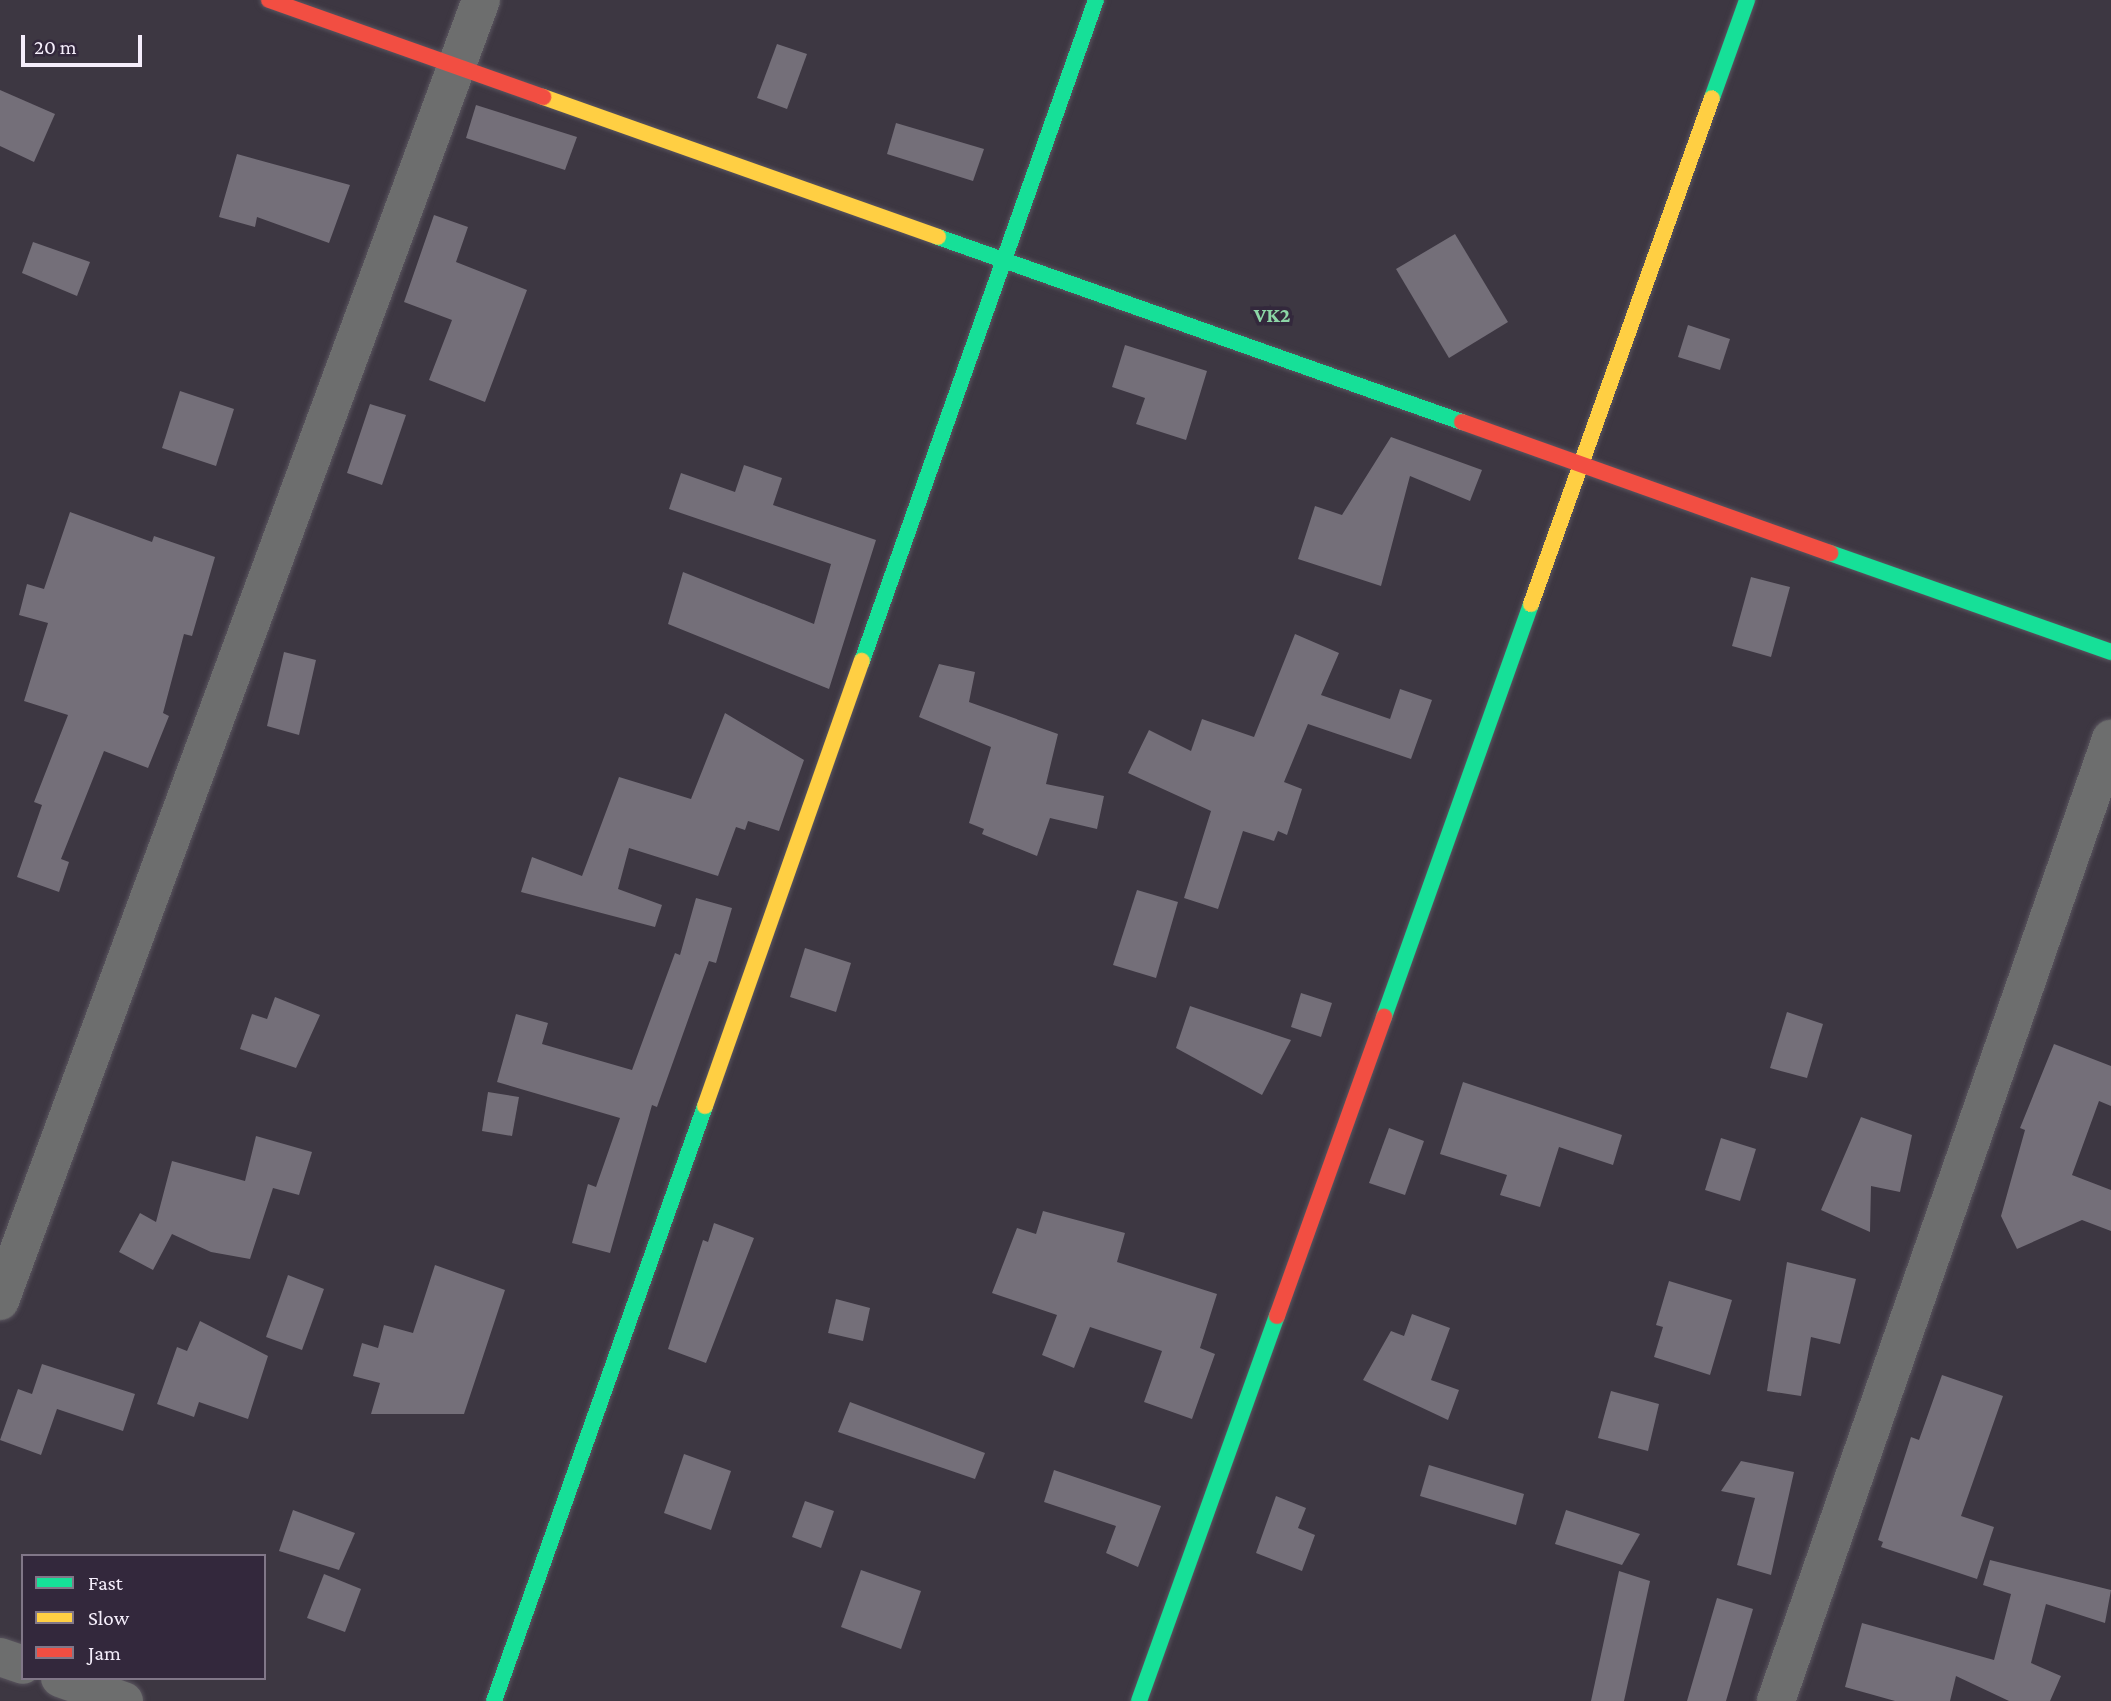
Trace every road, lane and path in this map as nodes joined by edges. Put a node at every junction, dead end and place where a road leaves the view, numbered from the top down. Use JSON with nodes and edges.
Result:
{"nodes":[{"id":1,"x":269,"y":0,"type":"edge"},
{"id":2,"x":481,"y":0,"type":"edge"},
{"id":3,"x":1096,"y":0,"type":"edge"},
{"id":4,"x":1747,"y":0,"type":"edge"},
{"id":5,"x":459,"y":67,"type":"junction"},
{"id":6,"x":1004,"y":260,"type":"junction"},
{"id":7,"x":1581,"y":464,"type":"junction"},
{"id":8,"x":2111,"y":652,"type":"edge"},
{"id":9,"x":2111,"y":739,"type":"edge"},
{"id":10,"x":0,"y":1301,"type":"edge"},
{"id":11,"x":0,"y":1657,"type":"edge"},
{"id":12,"x":21,"y":1664,"type":"edge"},
{"id":13,"x":66,"y":1680,"type":"edge"},
{"id":14,"x":124,"y":1701,"type":"edge"},
{"id":15,"x":494,"y":1701,"type":"edge"},
{"id":16,"x":1139,"y":1701,"type":"edge"},
{"id":17,"x":1776,"y":1701,"type":"edge"}],
"edges":[{"from":1,"to":5,"type":"street"},
{"from":2,"to":5,"type":"street"},
{"from":3,"to":6,"type":"street"},
{"from":4,"to":7,"type":"street"},
{"from":5,"to":6,"type":"street"},
{"from":5,"to":10,"type":"street"},
{"from":6,"to":7,"type":"street"},
{"from":6,"to":15,"type":"street"},
{"from":7,"to":8,"type":"street"},
{"from":7,"to":16,"type":"street"},
{"from":9,"to":17,"type":"street"},
{"from":11,"to":12,"type":"street"},
{"from":13,"to":14,"type":"street"}]}
